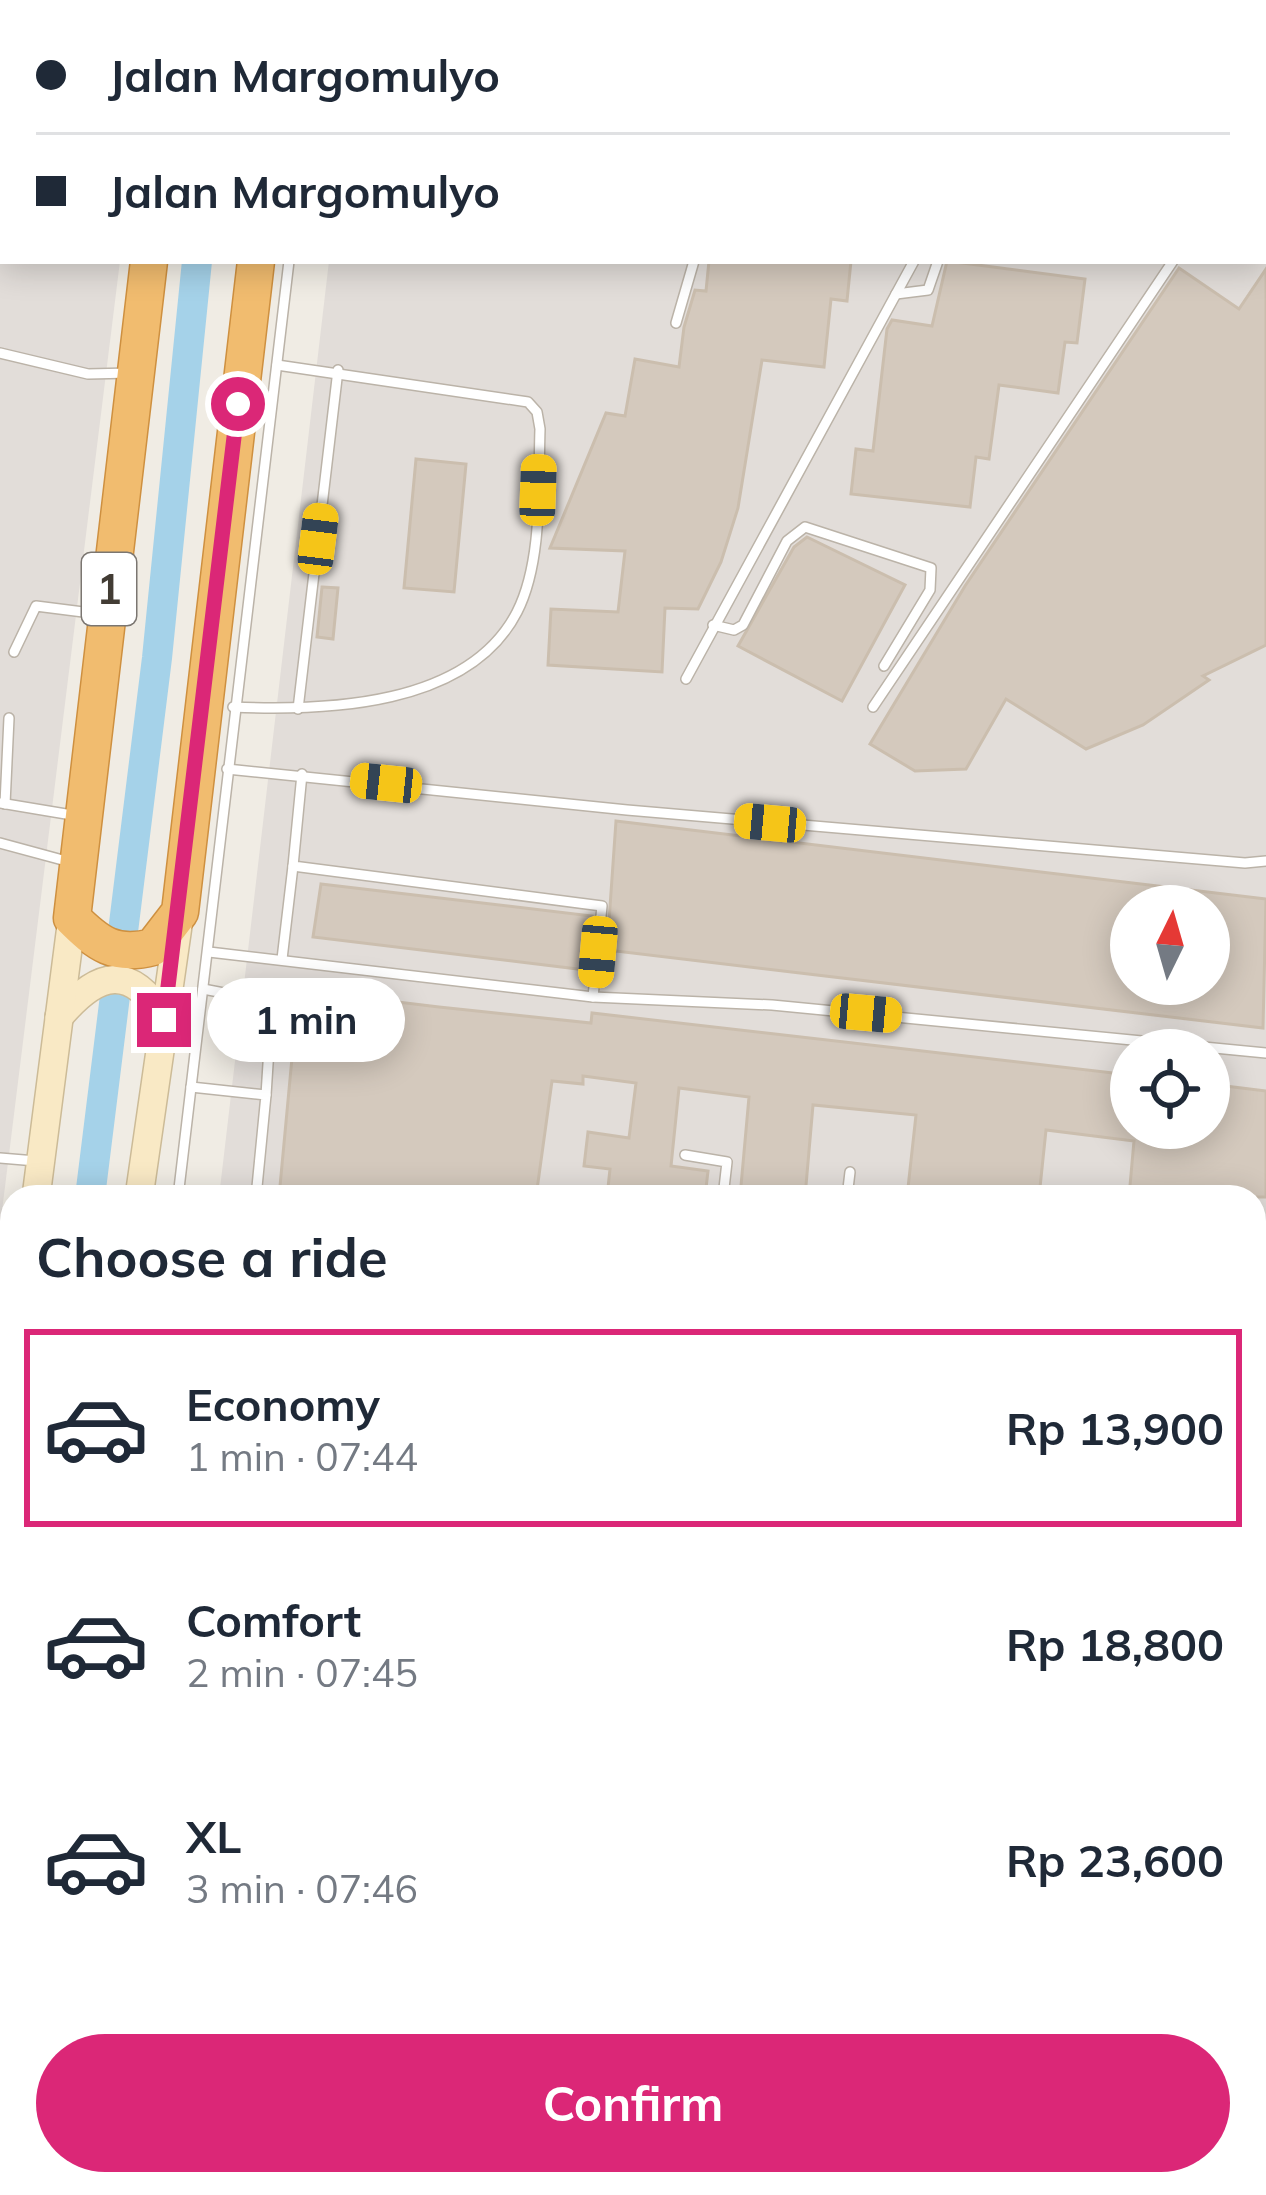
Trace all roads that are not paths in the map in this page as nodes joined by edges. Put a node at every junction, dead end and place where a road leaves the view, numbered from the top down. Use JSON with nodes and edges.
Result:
{"nodes":[{"id":1,"x":148,"y":264,"type":"edge"},
{"id":2,"x":256,"y":264,"type":"edge"},
{"id":3,"x":290,"y":264,"type":"edge"},
{"id":4,"x":693,"y":264,"type":"edge"},
{"id":5,"x":912,"y":264,"type":"edge"},
{"id":6,"x":937,"y":264,"type":"edge"},
{"id":7,"x":1171,"y":264,"type":"edge"},
{"id":8,"x":896,"y":294,"type":"junction"},
{"id":9,"x":676,"y":323,"type":"dead end"},
{"id":10,"x":0,"y":353,"type":"edge"},
{"id":11,"x":277,"y":364,"type":"junction"},
{"id":12,"x":338,"y":370,"type":"junction"},
{"id":13,"x":135,"y":373,"type":"junction"},
{"id":14,"x":105,"y":615,"type":"junction"},
{"id":15,"x":713,"y":625,"type":"junction"},
{"id":16,"x":14,"y":652,"type":"dead end"},
{"id":17,"x":884,"y":666,"type":"dead end"},
{"id":18,"x":686,"y":679,"type":"dead end"},
{"id":19,"x":233,"y":707,"type":"junction"},
{"id":20,"x":873,"y":707,"type":"dead end"},
{"id":21,"x":298,"y":709,"type":"junction"},
{"id":22,"x":9,"y":718,"type":"dead end"},
{"id":23,"x":227,"y":769,"type":"junction"},
{"id":24,"x":302,"y":774,"type":"junction"},
{"id":25,"x":192,"y":785,"type":"junction"},
{"id":26,"x":3,"y":804,"type":"edge"},
{"id":27,"x":83,"y":817,"type":"junction"},
{"id":28,"x":0,"y":843,"type":"edge"},
{"id":29,"x":1266,"y":860,"type":"edge"},
{"id":30,"x":78,"y":863,"type":"junction"},
{"id":31,"x":293,"y":866,"type":"junction"},
{"id":32,"x":180,"y":912,"type":"junction"},
{"id":33,"x":72,"y":918,"type":"junction"},
{"id":34,"x":208,"y":952,"type":"junction"},
{"id":35,"x":282,"y":959,"type":"junction"},
{"id":36,"x":203,"y":989,"type":"junction"},
{"id":37,"x":593,"y":997,"type":"junction"},
{"id":38,"x":59,"y":1017,"type":"junction"},
{"id":39,"x":164,"y":1020,"type":"junction"},
{"id":40,"x":1266,"y":1053,"type":"edge"},
{"id":41,"x":191,"y":1088,"type":"junction"},
{"id":42,"x":266,"y":1095,"type":"junction"},
{"id":43,"x":685,"y":1155,"type":"dead end"},
{"id":44,"x":0,"y":1158,"type":"edge"},
{"id":45,"x":41,"y":1161,"type":"junction"},
{"id":46,"x":850,"y":1172,"type":"dead end"},
{"id":47,"x":38,"y":1185,"type":"edge"},
{"id":48,"x":141,"y":1185,"type":"edge"},
{"id":49,"x":179,"y":1185,"type":"edge"},
{"id":50,"x":257,"y":1185,"type":"edge"},
{"id":51,"x":724,"y":1185,"type":"edge"},
{"id":52,"x":848,"y":1185,"type":"edge"}],
"edges":[{"from":1,"to":13,"type":"highway","number":"1"},
{"from":2,"to":25,"type":"highway"},
{"from":3,"to":11,"type":"lane"},
{"from":4,"to":9,"type":"lane"},
{"from":5,"to":8,"type":"lane"},
{"from":6,"to":8,"type":"lane"},
{"from":7,"to":20,"type":"lane"},
{"from":8,"to":15,"type":"lane"},
{"from":10,"to":13,"type":"lane"},
{"from":11,"to":12,"type":"lane"},
{"from":11,"to":19,"type":"lane"},
{"from":12,"to":21,"type":"lane"},
{"from":12,"to":21,"type":"lane"},
{"from":13,"to":14,"type":"highway","number":"1"},
{"from":14,"to":16,"type":"lane"},
{"from":14,"to":27,"type":"highway","number":"1"},
{"from":15,"to":17,"type":"lane"},
{"from":15,"to":18,"type":"lane"},
{"from":19,"to":21,"type":"lane"},
{"from":19,"to":23,"type":"lane"},
{"from":22,"to":26,"type":"lane"},
{"from":23,"to":24,"type":"lane"},
{"from":23,"to":25,"type":"highway"},
{"from":23,"to":34,"type":"lane"},
{"from":24,"to":29,"type":"lane"},
{"from":24,"to":31,"type":"lane"},
{"from":25,"to":32,"type":"highway"},
{"from":26,"to":27,"type":"lane"},
{"from":27,"to":30,"type":"highway","number":"1"},
{"from":28,"to":30,"type":"lane"},
{"from":30,"to":33,"type":"highway","number":"1"},
{"from":31,"to":35,"type":"lane"},
{"from":31,"to":37,"type":"lane"},
{"from":32,"to":33,"type":"highway"},
{"from":32,"to":39,"type":"main road"},
{"from":33,"to":38,"type":"main road"},
{"from":34,"to":35,"type":"lane"},
{"from":34,"to":36,"type":"lane"},
{"from":35,"to":37,"type":"lane"},
{"from":36,"to":41,"type":"lane"},
{"from":36,"to":42,"type":"lane"},
{"from":37,"to":40,"type":"lane"},
{"from":38,"to":39,"type":"main road"},
{"from":38,"to":45,"type":"main road"},
{"from":39,"to":48,"type":"main road"},
{"from":41,"to":42,"type":"lane"},
{"from":41,"to":49,"type":"lane"},
{"from":42,"to":50,"type":"lane"},
{"from":43,"to":51,"type":"lane"},
{"from":44,"to":45,"type":"lane"},
{"from":45,"to":47,"type":"main road"},
{"from":46,"to":52,"type":"lane"}]}
